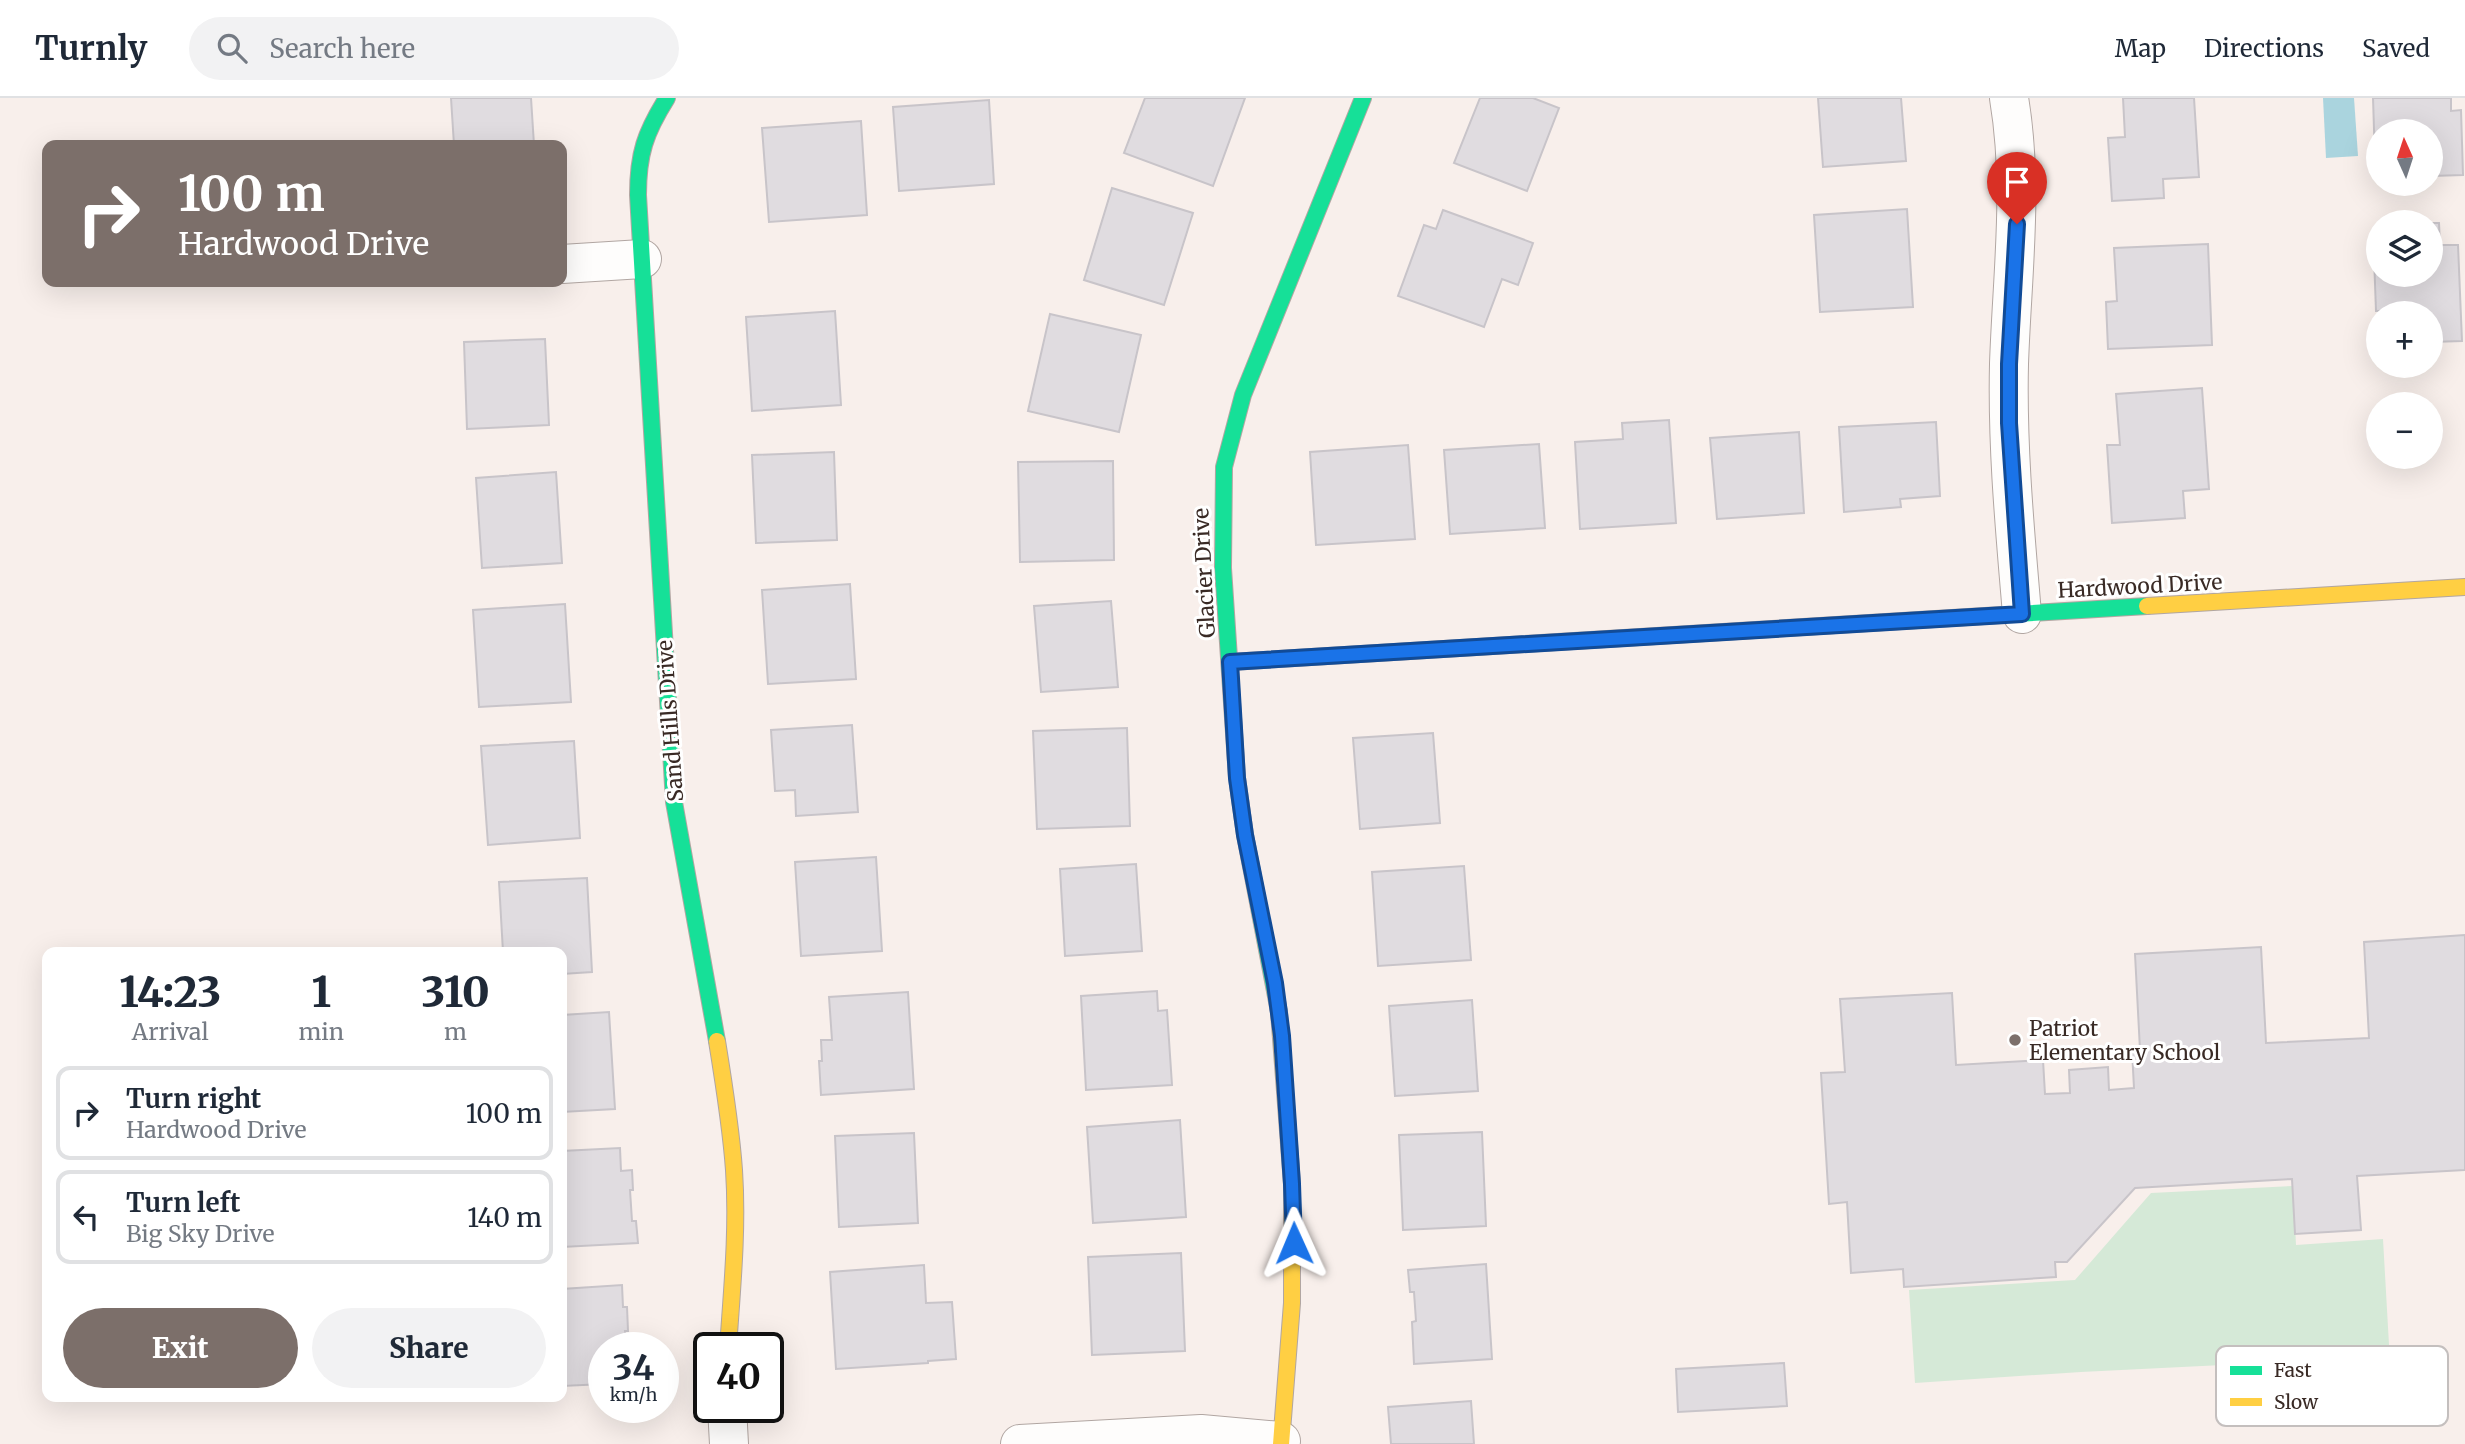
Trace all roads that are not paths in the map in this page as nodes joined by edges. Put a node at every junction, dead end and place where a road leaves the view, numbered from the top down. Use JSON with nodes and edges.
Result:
{"nodes":[{"id":1,"x":667,"y":98,"type":"edge"},
{"id":2,"x":1363,"y":98,"type":"edge"},
{"id":3,"x":2009,"y":98,"type":"edge"},
{"id":4,"x":642,"y":259,"type":"junction"},
{"id":5,"x":567,"y":264,"type":"edge"},
{"id":6,"x":2465,"y":587,"type":"edge"},
{"id":7,"x":2022,"y":614,"type":"junction"},
{"id":8,"x":1230,"y":662,"type":"junction"},
{"id":9,"x":729,"y":1332,"type":"edge"},
{"id":10,"x":728,"y":1423,"type":"edge"},
{"id":11,"x":1281,"y":1442,"type":"edge"},
{"id":12,"x":729,"y":1444,"type":"edge"},
{"id":13,"x":1020,"y":1444,"type":"edge"}],
"edges":[{"from":1,"to":4,"type":"street","name":"Sand Hills Drive"},
{"from":2,"to":8,"type":"street","name":"Glacier Drive"},
{"from":3,"to":7,"type":"street"},
{"from":4,"to":5,"type":"street"},
{"from":4,"to":9,"type":"street","name":"Sand Hills Drive"},
{"from":6,"to":7,"type":"street","name":"Hardwood Drive"},
{"from":7,"to":8,"type":"street","name":"Hardwood Drive"},
{"from":8,"to":11,"type":"street","name":"Glacier Drive"},
{"from":10,"to":12,"type":"street"},
{"from":11,"to":13,"type":"street"}]}
